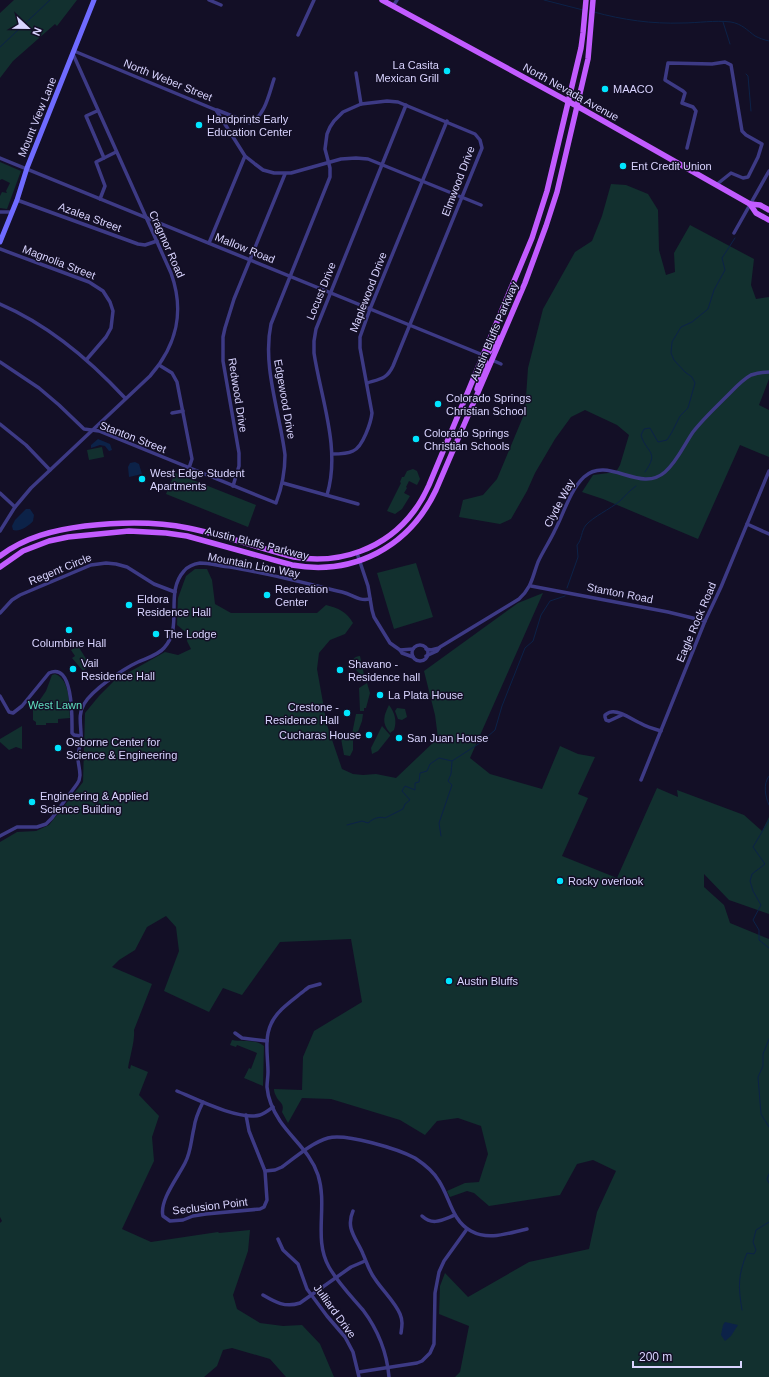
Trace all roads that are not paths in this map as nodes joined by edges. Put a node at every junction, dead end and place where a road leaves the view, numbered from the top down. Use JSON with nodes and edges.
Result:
{"nodes":[{"id":1,"x":94,"y":0,"type":"edge"},
{"id":2,"x":210,"y":0,"type":"edge"},
{"id":3,"x":314,"y":0,"type":"edge"},
{"id":4,"x":382,"y":0,"type":"edge"},
{"id":5,"x":397,"y":0,"type":"edge"},
{"id":6,"x":586,"y":0,"type":"edge"},
{"id":7,"x":593,"y":0,"type":"edge"},
{"id":8,"x":221,"y":5,"type":"dead end"},
{"id":9,"x":393,"y":6,"type":"junction"},
{"id":10,"x":298,"y":35,"type":"dead end"},
{"id":11,"x":74,"y":52,"type":"junction"},
{"id":12,"x":356,"y":73,"type":"dead end"},
{"id":13,"x":274,"y":79,"type":"dead end"},
{"id":14,"x":568,"y":102,"type":"junction"},
{"id":15,"x":360,"y":104,"type":"junction"},
{"id":16,"x":406,"y":105,"type":"junction"},
{"id":17,"x":577,"y":107,"type":"junction"},
{"id":18,"x":216,"y":110,"type":"junction"},
{"id":19,"x":97,"y":111,"type":"junction"},
{"id":20,"x":447,"y":121,"type":"junction"},
{"id":21,"x":687,"y":148,"type":"dead end"},
{"id":22,"x":116,"y":152,"type":"junction"},
{"id":23,"x":245,"y":156,"type":"junction"},
{"id":24,"x":0,"y":158,"type":"edge"},
{"id":25,"x":104,"y":158,"type":"junction"},
{"id":26,"x":328,"y":163,"type":"junction"},
{"id":27,"x":382,"y":164,"type":"junction"},
{"id":28,"x":27,"y":168,"type":"junction"},
{"id":29,"x":769,"y":171,"type":"edge"},
{"id":30,"x":285,"y":174,"type":"junction"},
{"id":31,"x":422,"y":180,"type":"junction"},
{"id":32,"x":716,"y":185,"type":"junction"},
{"id":33,"x":462,"y":197,"type":"junction"},
{"id":34,"x":100,"y":199,"type":"junction"},
{"id":35,"x":17,"y":200,"type":"junction"},
{"id":36,"x":750,"y":204,"type":"junction"},
{"id":37,"x":481,"y":205,"type":"dead end"},
{"id":38,"x":769,"y":210,"type":"edge"},
{"id":39,"x":0,"y":212,"type":"edge"},
{"id":40,"x":12,"y":212,"type":"junction"},
{"id":41,"x":145,"y":218,"type":"junction"},
{"id":42,"x":769,"y":220,"type":"edge"},
{"id":43,"x":734,"y":233,"type":"dead end"},
{"id":44,"x":157,"y":241,"type":"junction"},
{"id":45,"x":0,"y":242,"type":"edge"},
{"id":46,"x":209,"y":243,"type":"junction"},
{"id":47,"x":0,"y":249,"type":"edge"},
{"id":48,"x":250,"y":260,"type":"junction"},
{"id":49,"x":290,"y":276,"type":"junction"},
{"id":50,"x":330,"y":292,"type":"junction"},
{"id":51,"x":0,"y":304,"type":"edge"},
{"id":52,"x":370,"y":309,"type":"junction"},
{"id":53,"x":508,"y":324,"type":"junction"},
{"id":54,"x":410,"y":325,"type":"junction"},
{"id":55,"x":483,"y":355,"type":"junction"},
{"id":56,"x":87,"y":359,"type":"junction"},
{"id":57,"x":492,"y":360,"type":"junction"},
{"id":58,"x":0,"y":362,"type":"edge"},
{"id":59,"x":159,"y":364,"type":"junction"},
{"id":60,"x":501,"y":364,"type":"dead end"},
{"id":61,"x":769,"y":372,"type":"edge"},
{"id":62,"x":367,"y":383,"type":"junction"},
{"id":63,"x":125,"y":398,"type":"junction"},
{"id":64,"x":471,"y":409,"type":"junction"},
{"id":65,"x":183,"y":411,"type":"junction"},
{"id":66,"x":172,"y":413,"type":"dead end"},
{"id":67,"x":0,"y":424,"type":"edge"},
{"id":68,"x":92,"y":430,"type":"junction"},
{"id":69,"x":332,"y":454,"type":"junction"},
{"id":70,"x":189,"y":468,"type":"junction"},
{"id":71,"x":50,"y":470,"type":"junction"},
{"id":72,"x":769,"y":471,"type":"edge"},
{"id":73,"x":282,"y":483,"type":"junction"},
{"id":74,"x":233,"y":486,"type":"junction"},
{"id":75,"x":0,"y":493,"type":"edge"},
{"id":76,"x":327,"y":495,"type":"junction"},
{"id":77,"x":276,"y":503,"type":"joint"},
{"id":78,"x":358,"y":504,"type":"dead end"},
{"id":79,"x":15,"y":507,"type":"junction"},
{"id":80,"x":747,"y":524,"type":"junction"},
{"id":81,"x":0,"y":532,"type":"edge"},
{"id":82,"x":769,"y":534,"type":"edge"},
{"id":83,"x":356,"y":553,"type":"junction"},
{"id":84,"x":0,"y":556,"type":"edge"},
{"id":85,"x":360,"y":561,"type":"junction"},
{"id":86,"x":0,"y":567,"type":"edge"},
{"id":87,"x":531,"y":586,"type":"junction"},
{"id":88,"x":175,"y":592,"type":"junction"},
{"id":89,"x":370,"y":599,"type":"junction"},
{"id":90,"x":0,"y":613,"type":"edge"},
{"id":91,"x":705,"y":621,"type":"junction"},
{"id":92,"x":440,"y":647,"type":"junction"},
{"id":93,"x":413,"y":649,"type":"junction"},
{"id":94,"x":426,"y":649,"type":"junction"},
{"id":95,"x":400,"y":650,"type":"junction"},
{"id":96,"x":426,"y":656,"type":"junction"},
{"id":97,"x":413,"y":657,"type":"junction"},
{"id":98,"x":0,"y":696,"type":"edge"},
{"id":99,"x":2,"y":702,"type":"edge"},
{"id":100,"x":622,"y":715,"type":"dead end"},
{"id":101,"x":661,"y":731,"type":"junction"},
{"id":102,"x":81,"y":736,"type":"junction"},
{"id":103,"x":641,"y":780,"type":"dead end"},
{"id":104,"x":0,"y":836,"type":"edge"},
{"id":105,"x":320,"y":984,"type":"dead end"},
{"id":106,"x":235,"y":1033,"type":"dead end"},
{"id":107,"x":267,"y":1041,"type":"junction"},
{"id":108,"x":177,"y":1091,"type":"dead end"},
{"id":109,"x":203,"y":1102,"type":"junction"},
{"id":110,"x":273,"y":1107,"type":"junction"},
{"id":111,"x":246,"y":1115,"type":"junction"},
{"id":112,"x":305,"y":1151,"type":"junction"},
{"id":113,"x":265,"y":1171,"type":"junction"},
{"id":114,"x":352,"y":1211,"type":"dead end"},
{"id":115,"x":455,"y":1215,"type":"junction"},
{"id":116,"x":422,"y":1216,"type":"dead end"},
{"id":117,"x":527,"y":1228,"type":"dead end"},
{"id":118,"x":467,"y":1229,"type":"junction"},
{"id":119,"x":278,"y":1239,"type":"dead end"},
{"id":120,"x":365,"y":1261,"type":"junction"},
{"id":121,"x":336,"y":1278,"type":"junction"},
{"id":122,"x":262,"y":1295,"type":"dead end"},
{"id":123,"x":312,"y":1295,"type":"junction"},
{"id":124,"x":401,"y":1333,"type":"dead end"},
{"id":125,"x":388,"y":1368,"type":"junction"},
{"id":126,"x":359,"y":1375,"type":"edge"},
{"id":127,"x":389,"y":1377,"type":"edge"}],
"edges":[{"from":1,"to":11,"type":"street","name":"Mount View Lane"},
{"from":2,"to":8,"type":"street"},
{"from":3,"to":10,"type":"street"},
{"from":4,"to":9,"type":"main road","name":"North Nevada Avenue"},
{"from":5,"to":9,"type":"street"},
{"from":6,"to":14,"type":"main road","name":"Austin Bluffs Parkway"},
{"from":7,"to":17,"type":"main road","name":"Austin Bluffs Parkway"},
{"from":9,"to":14,"type":"main road","name":"North Nevada Avenue"},
{"from":11,"to":18,"type":"street","name":"North Weber Street"},
{"from":11,"to":19,"type":"street","name":"Cragmor Road"},
{"from":11,"to":28,"type":"street","name":"Mount View Lane"},
{"from":12,"to":15,"type":"street"},
{"from":13,"to":18,"type":"street"},
{"from":14,"to":17,"type":"main road","name":"North Nevada Avenue"},
{"from":14,"to":55,"type":"main road","name":"Austin Bluffs Parkway"},
{"from":15,"to":16,"type":"street","name":"Elmwood Drive"},
{"from":15,"to":26,"type":"street","name":"Elmwood Drive"},
{"from":16,"to":20,"type":"street","name":"Elmwood Drive"},
{"from":16,"to":27,"type":"street","name":"Locust Drive"},
{"from":17,"to":32,"type":"main road","name":"North Nevada Avenue"},
{"from":17,"to":53,"type":"main road","name":"Austin Bluffs Parkway"},
{"from":18,"to":23,"type":"street","name":"North Weber Street"},
{"from":19,"to":22,"type":"street","name":"Cragmor Road"},
{"from":19,"to":25,"type":"street"},
{"from":20,"to":31,"type":"street","name":"Maplewood Drive"},
{"from":20,"to":33,"type":"street","name":"Elmwood Drive"},
{"from":21,"to":32,"type":"street"},
{"from":22,"to":25,"type":"street"},
{"from":22,"to":41,"type":"street","name":"Cragmor Road"},
{"from":23,"to":30,"type":"street","name":"North Weber Street"},
{"from":23,"to":46,"type":"street"},
{"from":24,"to":28,"type":"street","name":"Mallow Road"},
{"from":25,"to":34,"type":"street"},
{"from":26,"to":27,"type":"street","name":"North Weber Street"},
{"from":26,"to":30,"type":"street","name":"North Weber Street"},
{"from":26,"to":49,"type":"street","name":"Edgewood Drive"},
{"from":27,"to":31,"type":"street","name":"North Weber Street"},
{"from":27,"to":50,"type":"street","name":"Locust Drive"},
{"from":28,"to":34,"type":"street","name":"Mallow Road"},
{"from":28,"to":35,"type":"street","name":"Mount View Lane"},
{"from":29,"to":36,"type":"street"},
{"from":30,"to":48,"type":"street","name":"Redwood Drive"},
{"from":31,"to":33,"type":"street","name":"North Weber Street"},
{"from":31,"to":52,"type":"street","name":"Maplewood Drive"},
{"from":32,"to":36,"type":"main road","name":"North Nevada Avenue"},
{"from":33,"to":37,"type":"street","name":"North Weber Street"},
{"from":33,"to":54,"type":"street","name":"Elmwood Drive"},
{"from":34,"to":41,"type":"street","name":"Mallow Road"},
{"from":35,"to":40,"type":"street","name":"Mount View Lane"},
{"from":35,"to":44,"type":"street","name":"Azalea Street"},
{"from":36,"to":38,"type":"main road","name":"North Nevada Avenue"},
{"from":36,"to":42,"type":"main road","name":"North Nevada Avenue"},
{"from":36,"to":43,"type":"street"},
{"from":39,"to":40,"type":"street"},
{"from":40,"to":45,"type":"street","name":"Mount View Lane"},
{"from":41,"to":44,"type":"street","name":"Cragmor Road"},
{"from":41,"to":46,"type":"street","name":"Mallow Road"},
{"from":44,"to":59,"type":"street","name":"Cragmor Road"},
{"from":46,"to":48,"type":"street","name":"Mallow Road"},
{"from":47,"to":56,"type":"street","name":"Magnolia Street"},
{"from":48,"to":49,"type":"street","name":"Mallow Road"},
{"from":48,"to":74,"type":"street","name":"Redwood Drive"},
{"from":49,"to":50,"type":"street","name":"Mallow Road"},
{"from":49,"to":73,"type":"street","name":"Edgewood Drive"},
{"from":50,"to":52,"type":"street","name":"Mallow Road"},
{"from":50,"to":69,"type":"street","name":"Locust Drive"},
{"from":51,"to":56,"type":"street"},
{"from":52,"to":54,"type":"street","name":"Mallow Road"},
{"from":52,"to":62,"type":"street","name":"Maplewood Drive"},
{"from":53,"to":55,"type":"main road"},
{"from":53,"to":57,"type":"main road","name":"Austin Bluffs Parkway"},
{"from":54,"to":55,"type":"street","name":"Mallow Road"},
{"from":54,"to":62,"type":"street","name":"Elmwood Drive"},
{"from":55,"to":64,"type":"main road"},
{"from":55,"to":83,"type":"main road","name":"Austin Bluffs Parkway"},
{"from":56,"to":63,"type":"street"},
{"from":57,"to":60,"type":"street"},
{"from":57,"to":64,"type":"main road","name":"Austin Bluffs Parkway"},
{"from":58,"to":68,"type":"street","name":"Stanton Street"},
{"from":59,"to":63,"type":"street","name":"Cragmor Road"},
{"from":59,"to":65,"type":"street"},
{"from":61,"to":87,"type":"street","name":"Clyde Way"},
{"from":62,"to":69,"type":"street","name":"Maplewood Drive"},
{"from":63,"to":68,"type":"street","name":"Cragmor Road"},
{"from":64,"to":85,"type":"main road","name":"Austin Bluffs Parkway"},
{"from":65,"to":66,"type":"street"},
{"from":65,"to":70,"type":"street"},
{"from":67,"to":71,"type":"street"},
{"from":68,"to":70,"type":"street","name":"Stanton Street"},
{"from":68,"to":71,"type":"street","name":"Cragmor Road"},
{"from":69,"to":76,"type":"street","name":"Locust Drive"},
{"from":70,"to":74,"type":"street","name":"Stanton Street"},
{"from":71,"to":79,"type":"street","name":"Cragmor Road"},
{"from":72,"to":80,"type":"street","name":"Eagle Rock Road"},
{"from":73,"to":76,"type":"street"},
{"from":73,"to":77,"type":"street","name":"Edgewood Drive"},
{"from":74,"to":77,"type":"street","name":"Stanton Street"},
{"from":75,"to":79,"type":"street"},
{"from":76,"to":78,"type":"street"},
{"from":79,"to":81,"type":"street","name":"Cragmor Road"},
{"from":80,"to":82,"type":"street"},
{"from":80,"to":91,"type":"street","name":"Eagle Rock Road"},
{"from":83,"to":84,"type":"main road","name":"Austin Bluffs Parkway"},
{"from":83,"to":85,"type":"street"},
{"from":85,"to":86,"type":"main road","name":"Austin Bluffs Parkway"},
{"from":85,"to":89,"type":"street"},
{"from":87,"to":91,"type":"street","name":"Stanton Road"},
{"from":87,"to":92,"type":"street","name":"Clyde Way"},
{"from":88,"to":89,"type":"street","name":"Mountain Lion Way"},
{"from":88,"to":90,"type":"street","name":"Regent Circle"},
{"from":88,"to":102,"type":"street","name":"Mountain Lion Way"},
{"from":89,"to":95,"type":"street"},
{"from":91,"to":101,"type":"street","name":"Eagle Rock Road"},
{"from":92,"to":94,"type":"street","name":"Clyde Way"},
{"from":92,"to":96,"type":"street","name":"Clyde Way"},
{"from":93,"to":94,"type":"street","name":"Clyde Way"},
{"from":93,"to":95,"type":"street","name":"Clyde Way"},
{"from":93,"to":97,"type":"street"},
{"from":94,"to":96,"type":"street"},
{"from":95,"to":97,"type":"street"},
{"from":96,"to":97,"type":"street","name":"Clyde Way"},
{"from":98,"to":99,"type":"street"},
{"from":99,"to":102,"type":"street"},
{"from":100,"to":101,"type":"street"},
{"from":101,"to":103,"type":"street","name":"Eagle Rock Road"},
{"from":102,"to":104,"type":"street","name":"Mountain Lion Way"},
{"from":105,"to":107,"type":"street"},
{"from":106,"to":107,"type":"street"},
{"from":107,"to":110,"type":"street"},
{"from":108,"to":109,"type":"street"},
{"from":109,"to":111,"type":"street"},
{"from":109,"to":113,"type":"street","name":"Seclusion Point"},
{"from":110,"to":111,"type":"street"},
{"from":110,"to":112,"type":"street"},
{"from":111,"to":113,"type":"street","name":"Seclusion Point"},
{"from":112,"to":113,"type":"street"},
{"from":112,"to":115,"type":"street"},
{"from":112,"to":121,"type":"street"},
{"from":114,"to":120,"type":"street"},
{"from":115,"to":116,"type":"street"},
{"from":115,"to":118,"type":"street"},
{"from":117,"to":118,"type":"street"},
{"from":118,"to":125,"type":"street"},
{"from":119,"to":123,"type":"street","name":"Julliard Drive"},
{"from":120,"to":121,"type":"street"},
{"from":120,"to":124,"type":"street"},
{"from":121,"to":123,"type":"street"},
{"from":121,"to":125,"type":"street"},
{"from":122,"to":123,"type":"street"},
{"from":123,"to":126,"type":"street","name":"Julliard Drive"},
{"from":125,"to":126,"type":"street"},
{"from":125,"to":127,"type":"street"}]}
